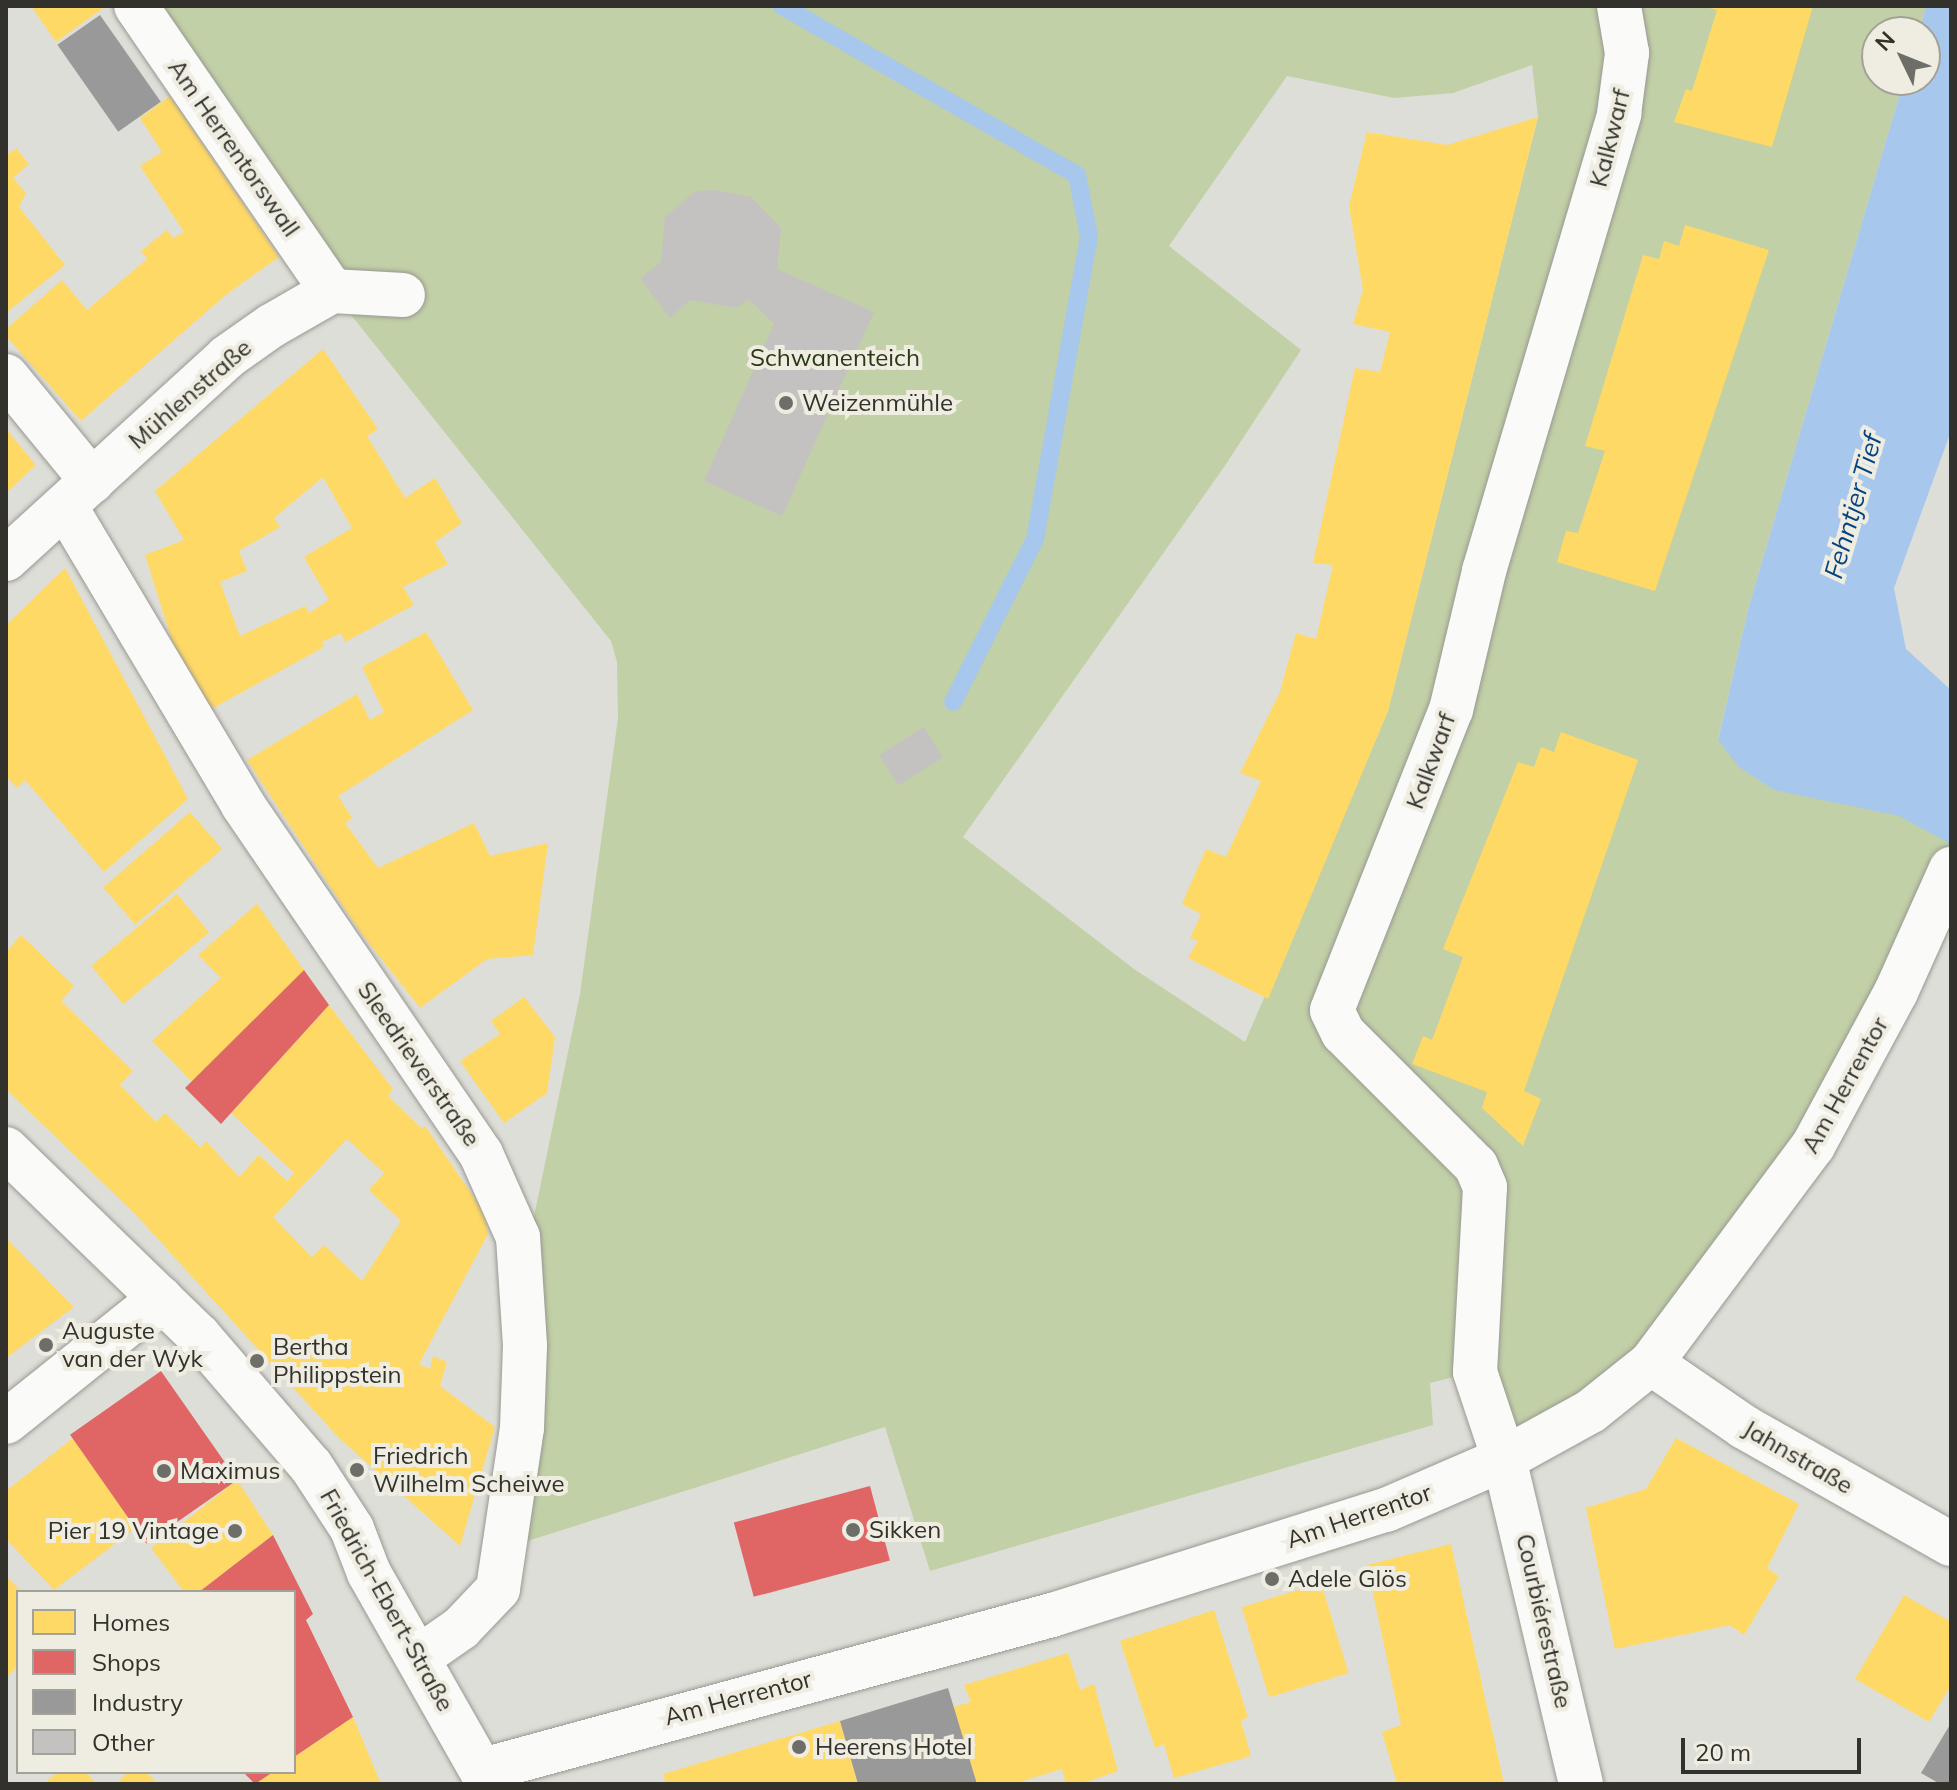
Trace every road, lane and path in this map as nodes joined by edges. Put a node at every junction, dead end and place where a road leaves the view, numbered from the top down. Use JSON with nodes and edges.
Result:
{"nodes":[{"id":1,"x":136,"y":6,"type":"edge"},
{"id":2,"x":1619,"y":6,"type":"edge"},
{"id":3,"x":332,"y":291,"type":"junction"},
{"id":4,"x":403,"y":295,"type":"dead end"},
{"id":5,"x":6,"y":376,"type":"edge"},
{"id":6,"x":78,"y":494,"type":"junction"},
{"id":7,"x":6,"y":559,"type":"edge"},
{"id":8,"x":1951,"y":869,"type":"edge"},
{"id":9,"x":6,"y":1149,"type":"edge"},
{"id":10,"x":161,"y":1298,"type":"junction"},
{"id":11,"x":1651,"y":1363,"type":"junction"},
{"id":12,"x":6,"y":1422,"type":"edge"},
{"id":13,"x":1504,"y":1459,"type":"junction"},
{"id":14,"x":1951,"y":1544,"type":"edge"},
{"id":15,"x":418,"y":1658,"type":"junction"},
{"id":16,"x":486,"y":1777,"type":"edge"},
{"id":17,"x":1581,"y":1784,"type":"edge"}],
"edges":[{"from":1,"to":3,"type":"street","name":"Am Herrentorswall"},
{"from":2,"to":13,"type":"street","name":"Kalkwarf"},
{"from":3,"to":4,"type":"street"},
{"from":3,"to":6,"type":"street","name":"Mühlenstraße"},
{"from":5,"to":6,"type":"street","name":"Sleedrieverstraße"},
{"from":6,"to":7,"type":"street","name":"Mühlenstraße"},
{"from":6,"to":15,"type":"street","name":"Sleedrieverstraße"},
{"from":8,"to":11,"type":"street","name":"Am Herrentor"},
{"from":9,"to":10,"type":"street","name":"Friedrich-Ebert-Straße"},
{"from":10,"to":12,"type":"street"},
{"from":10,"to":15,"type":"street","name":"Friedrich-Ebert-Straße"},
{"from":11,"to":13,"type":"street","name":"Am Herrentor"},
{"from":11,"to":14,"type":"street","name":"Jahnstraße"},
{"from":13,"to":16,"type":"street","name":"Am Herrentor"},
{"from":13,"to":17,"type":"street","name":"Courbiérestraße"},
{"from":15,"to":16,"type":"street","name":"Friedrich-Ebert-Straße"}]}
